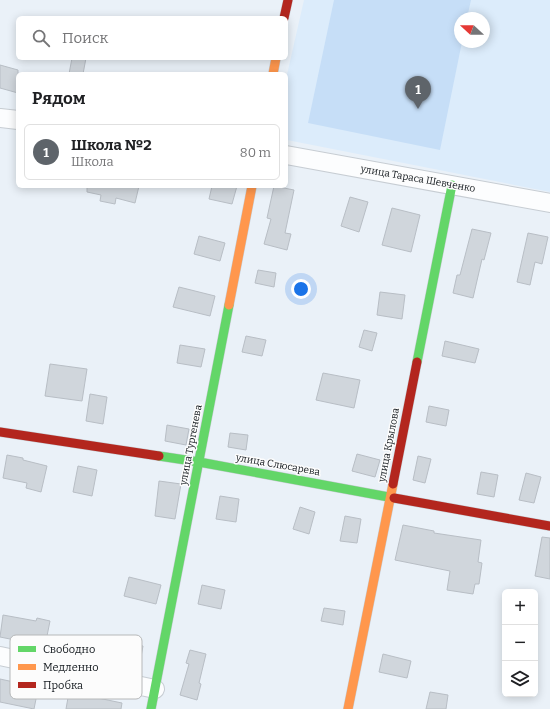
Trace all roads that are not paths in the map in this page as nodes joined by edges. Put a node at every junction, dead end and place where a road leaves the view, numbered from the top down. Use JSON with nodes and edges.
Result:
{"nodes":[{"id":1,"x":288,"y":0,"type":"edge"},
{"id":2,"x":284,"y":16,"type":"edge"},
{"id":3,"x":276,"y":60,"type":"edge"},
{"id":4,"x":273,"y":72,"type":"edge"},
{"id":5,"x":0,"y":118,"type":"edge"},
{"id":6,"x":16,"y":120,"type":"edge"},
{"id":7,"x":288,"y":155,"type":"edge"},
{"id":8,"x":452,"y":185,"type":"junction"},
{"id":9,"x":252,"y":188,"type":"edge"},
{"id":10,"x":550,"y":203,"type":"edge"},
{"id":11,"x":0,"y":432,"type":"edge"},
{"id":12,"x":199,"y":462,"type":"junction"},
{"id":13,"x":390,"y":497,"type":"junction"},
{"id":14,"x":550,"y":526,"type":"edge"},
{"id":15,"x":0,"y":656,"type":"edge"},
{"id":16,"x":10,"y":658,"type":"edge"},
{"id":17,"x":142,"y":686,"type":"edge"},
{"id":18,"x":155,"y":689,"type":"junction"},
{"id":19,"x":151,"y":709,"type":"edge"},
{"id":20,"x":348,"y":709,"type":"edge"}],
"edges":[{"from":1,"to":2,"type":"street"},
{"from":3,"to":4,"type":"street"},
{"from":5,"to":6,"type":"street"},
{"from":7,"to":8,"type":"street","name":"улица Тараса Шевченко"},
{"from":8,"to":10,"type":"street","name":"улица Тараса Шевченко"},
{"from":8,"to":13,"type":"street","name":"улица Крылова"},
{"from":9,"to":12,"type":"street","name":"улица Тургенева"},
{"from":11,"to":12,"type":"street","name":"улица Слюсарева"},
{"from":12,"to":13,"type":"street","name":"улица Слюсарева"},
{"from":12,"to":18,"type":"street","name":"улица Тургенева"},
{"from":13,"to":14,"type":"street","name":"улица Слюсарева"},
{"from":13,"to":20,"type":"street","name":"улица Крылова"},
{"from":15,"to":16,"type":"street"},
{"from":17,"to":18,"type":"street"},
{"from":18,"to":19,"type":"street","name":"улица Тургенева"}]}
